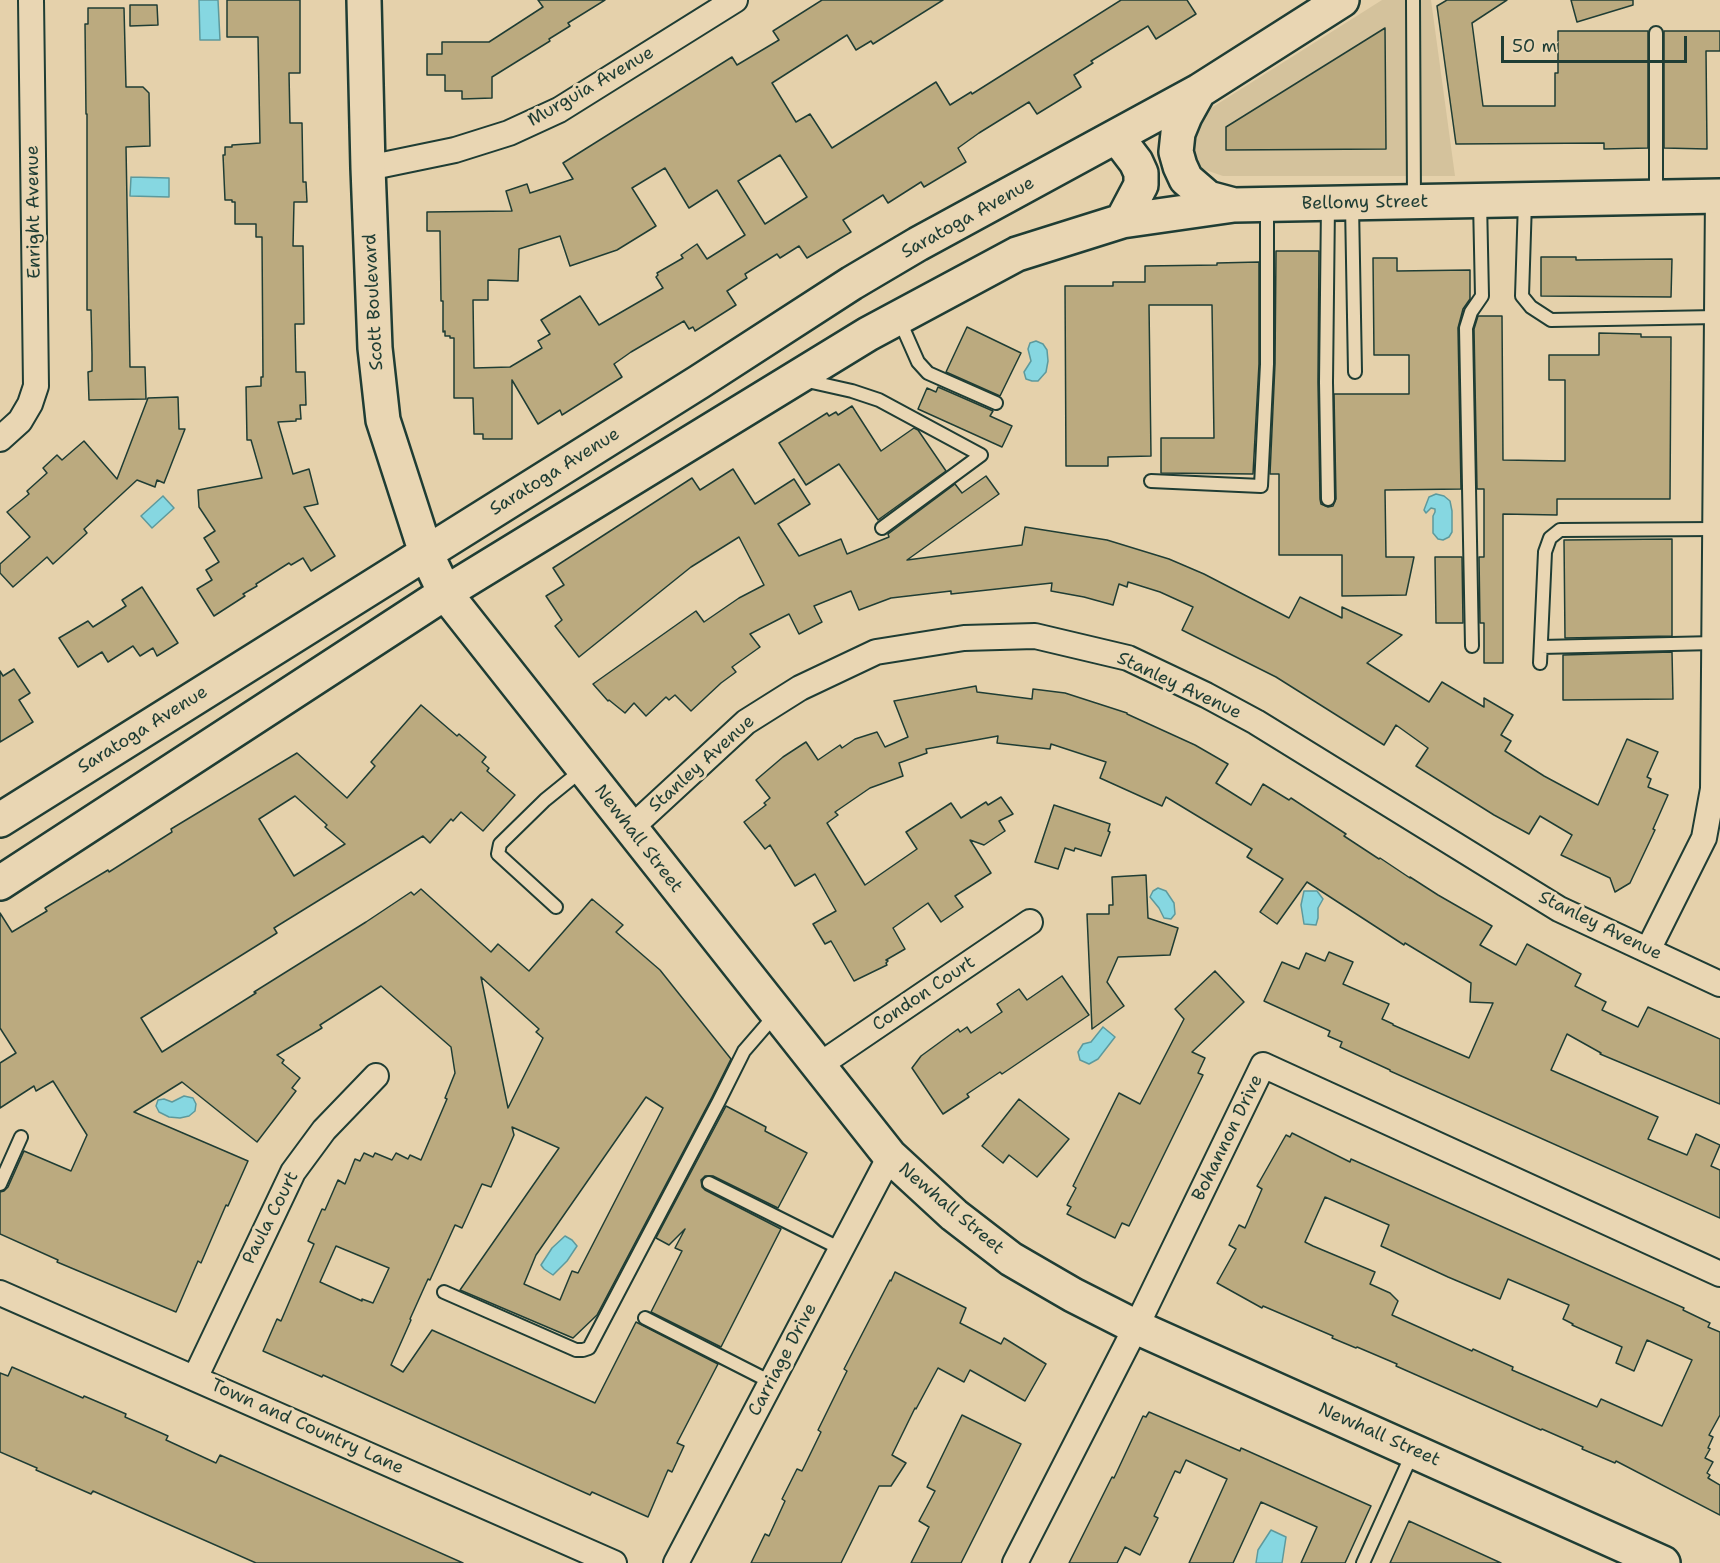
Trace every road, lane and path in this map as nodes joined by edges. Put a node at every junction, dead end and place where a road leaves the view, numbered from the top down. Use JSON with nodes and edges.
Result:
{"nodes":[{"id":1,"x":31,"y":0,"type":"edge"},
{"id":2,"x":364,"y":0,"type":"edge"},
{"id":3,"x":735,"y":0,"type":"edge"},
{"id":4,"x":1342,"y":0,"type":"edge"},
{"id":5,"x":1413,"y":0,"type":"edge"},
{"id":6,"x":1656,"y":33,"type":"dead end"},
{"id":7,"x":1199,"y":91,"type":"junction"},
{"id":8,"x":1117,"y":137,"type":"junction"},
{"id":9,"x":368,"y":168,"type":"junction"},
{"id":10,"x":1719,"y":196,"type":"edge"},
{"id":11,"x":1656,"y":197,"type":"junction"},
{"id":12,"x":1525,"y":199,"type":"junction"},
{"id":13,"x":1480,"y":200,"type":"junction"},
{"id":14,"x":1414,"y":202,"type":"junction"},
{"id":15,"x":1340,"y":203,"type":"junction"},
{"id":16,"x":1267,"y":204,"type":"junction"},
{"id":17,"x":1234,"y":205,"type":"junction"},
{"id":18,"x":1122,"y":221,"type":"junction"},
{"id":19,"x":1717,"y":317,"type":"junction"},
{"id":20,"x":898,"y":318,"type":"junction"},
{"id":21,"x":1355,"y":372,"type":"dead end"},
{"id":22,"x":796,"y":378,"type":"junction"},
{"id":23,"x":996,"y":403,"type":"dead end"},
{"id":24,"x":0,"y":439,"type":"edge"},
{"id":25,"x":1151,"y":481,"type":"dead end"},
{"id":26,"x":1328,"y":499,"type":"dead end"},
{"id":27,"x":882,"y":528,"type":"dead end"},
{"id":28,"x":1715,"y":529,"type":"junction"},
{"id":29,"x":426,"y":553,"type":"junction"},
{"id":30,"x":445,"y":593,"type":"junction"},
{"id":31,"x":1715,"y":643,"type":"junction"},
{"id":32,"x":1472,"y":646,"type":"dead end"},
{"id":33,"x":1541,"y":647,"type":"junction"},
{"id":34,"x":1540,"y":663,"type":"dead end"},
{"id":35,"x":583,"y":770,"type":"junction"},
{"id":36,"x":0,"y":820,"type":"edge"},
{"id":37,"x":630,"y":829,"type":"junction"},
{"id":38,"x":0,"y":883,"type":"edge"},
{"id":39,"x":556,"y":907,"type":"dead end"},
{"id":40,"x":1030,"y":922,"type":"dead end"},
{"id":41,"x":1648,"y":950,"type":"junction"},
{"id":42,"x":1720,"y":984,"type":"edge"},
{"id":43,"x":777,"y":1013,"type":"junction"},
{"id":44,"x":818,"y":1066,"type":"junction"},
{"id":45,"x":376,"y":1076,"type":"dead end"},
{"id":46,"x":21,"y":1137,"type":"dead end"},
{"id":47,"x":890,"y":1156,"type":"junction"},
{"id":48,"x":709,"y":1183,"type":"dead end"},
{"id":49,"x":0,"y":1184,"type":"edge"},
{"id":50,"x":842,"y":1249,"type":"junction"},
{"id":51,"x":1720,"y":1274,"type":"edge"},
{"id":52,"x":444,"y":1292,"type":"dead end"},
{"id":53,"x":0,"y":1293,"type":"edge"},
{"id":54,"x":645,"y":1318,"type":"dead end"},
{"id":55,"x":1136,"y":1327,"type":"junction"},
{"id":56,"x":195,"y":1378,"type":"junction"},
{"id":57,"x":771,"y":1382,"type":"junction"},
{"id":58,"x":1413,"y":1451,"type":"junction"},
{"id":59,"x":614,"y":1563,"type":"edge"},
{"id":60,"x":676,"y":1563,"type":"edge"},
{"id":61,"x":1015,"y":1563,"type":"edge"},
{"id":62,"x":1363,"y":1563,"type":"edge"},
{"id":63,"x":1663,"y":1563,"type":"edge"}],
"edges":[{"from":1,"to":24,"type":"street","name":"Enright Avenue"},
{"from":2,"to":9,"type":"main road","name":"Scott Boulevard"},
{"from":3,"to":9,"type":"street","name":"Murguia Avenue"},
{"from":4,"to":7,"type":"main road","name":"Saratoga Avenue"},
{"from":5,"to":14,"type":"lane"},
{"from":6,"to":11,"type":"lane"},
{"from":7,"to":8,"type":"main road","name":"Saratoga Avenue"},
{"from":7,"to":17,"type":"main road","name":"Saratoga Avenue"},
{"from":8,"to":18,"type":"main road"},
{"from":8,"to":29,"type":"main road","name":"Saratoga Avenue"},
{"from":9,"to":29,"type":"main road","name":"Scott Boulevard"},
{"from":10,"to":11,"type":"main road","name":"Bellomy Street"},
{"from":10,"to":19,"type":"street"},
{"from":11,"to":12,"type":"main road","name":"Bellomy Street"},
{"from":12,"to":13,"type":"main road","name":"Bellomy Street"},
{"from":12,"to":19,"type":"lane"},
{"from":13,"to":14,"type":"main road","name":"Bellomy Street"},
{"from":13,"to":32,"type":"lane"},
{"from":14,"to":15,"type":"main road","name":"Bellomy Street"},
{"from":15,"to":16,"type":"main road","name":"Bellomy Street"},
{"from":15,"to":21,"type":"lane"},
{"from":15,"to":26,"type":"lane"},
{"from":16,"to":17,"type":"main road","name":"Bellomy Street"},
{"from":16,"to":25,"type":"lane"},
{"from":17,"to":18,"type":"main road","name":"Bellomy Street"},
{"from":18,"to":20,"type":"main road","name":"Bellomy Street"},
{"from":19,"to":28,"type":"street"},
{"from":20,"to":22,"type":"main road"},
{"from":20,"to":23,"type":"lane"},
{"from":22,"to":27,"type":"lane"},
{"from":22,"to":30,"type":"main road"},
{"from":28,"to":31,"type":"street"},
{"from":28,"to":33,"type":"lane"},
{"from":29,"to":30,"type":"main road","name":"Scott Boulevard"},
{"from":29,"to":36,"type":"main road","name":"Saratoga Avenue"},
{"from":30,"to":35,"type":"main road","name":"Newhall Street"},
{"from":30,"to":38,"type":"main road"},
{"from":31,"to":33,"type":"lane"},
{"from":31,"to":41,"type":"street"},
{"from":33,"to":34,"type":"lane"},
{"from":35,"to":37,"type":"main road","name":"Newhall Street"},
{"from":35,"to":39,"type":"lane"},
{"from":37,"to":41,"type":"street","name":"Stanley Avenue"},
{"from":37,"to":43,"type":"main road","name":"Newhall Street"},
{"from":40,"to":44,"type":"street","name":"Condon Court"},
{"from":41,"to":42,"type":"street","name":"Stanley Avenue"},
{"from":43,"to":44,"type":"main road","name":"Newhall Street"},
{"from":43,"to":52,"type":"lane"},
{"from":44,"to":47,"type":"main road","name":"Newhall Street"},
{"from":45,"to":56,"type":"street","name":"Paula Court"},
{"from":46,"to":49,"type":"lane"},
{"from":47,"to":50,"type":"street","name":"Carriage Drive"},
{"from":47,"to":55,"type":"main road","name":"Newhall Street"},
{"from":48,"to":50,"type":"lane"},
{"from":50,"to":57,"type":"street","name":"Carriage Drive"},
{"from":51,"to":55,"type":"street","name":"Bohannon Drive"},
{"from":53,"to":56,"type":"street","name":"Town and Country Lane"},
{"from":54,"to":57,"type":"lane"},
{"from":55,"to":58,"type":"main road","name":"Newhall Street"},
{"from":55,"to":61,"type":"street","name":"Bohannon Drive"},
{"from":56,"to":59,"type":"street","name":"Town and Country Lane"},
{"from":57,"to":60,"type":"street","name":"Carriage Drive"},
{"from":58,"to":62,"type":"lane"},
{"from":58,"to":63,"type":"main road","name":"Newhall Street"}]}
